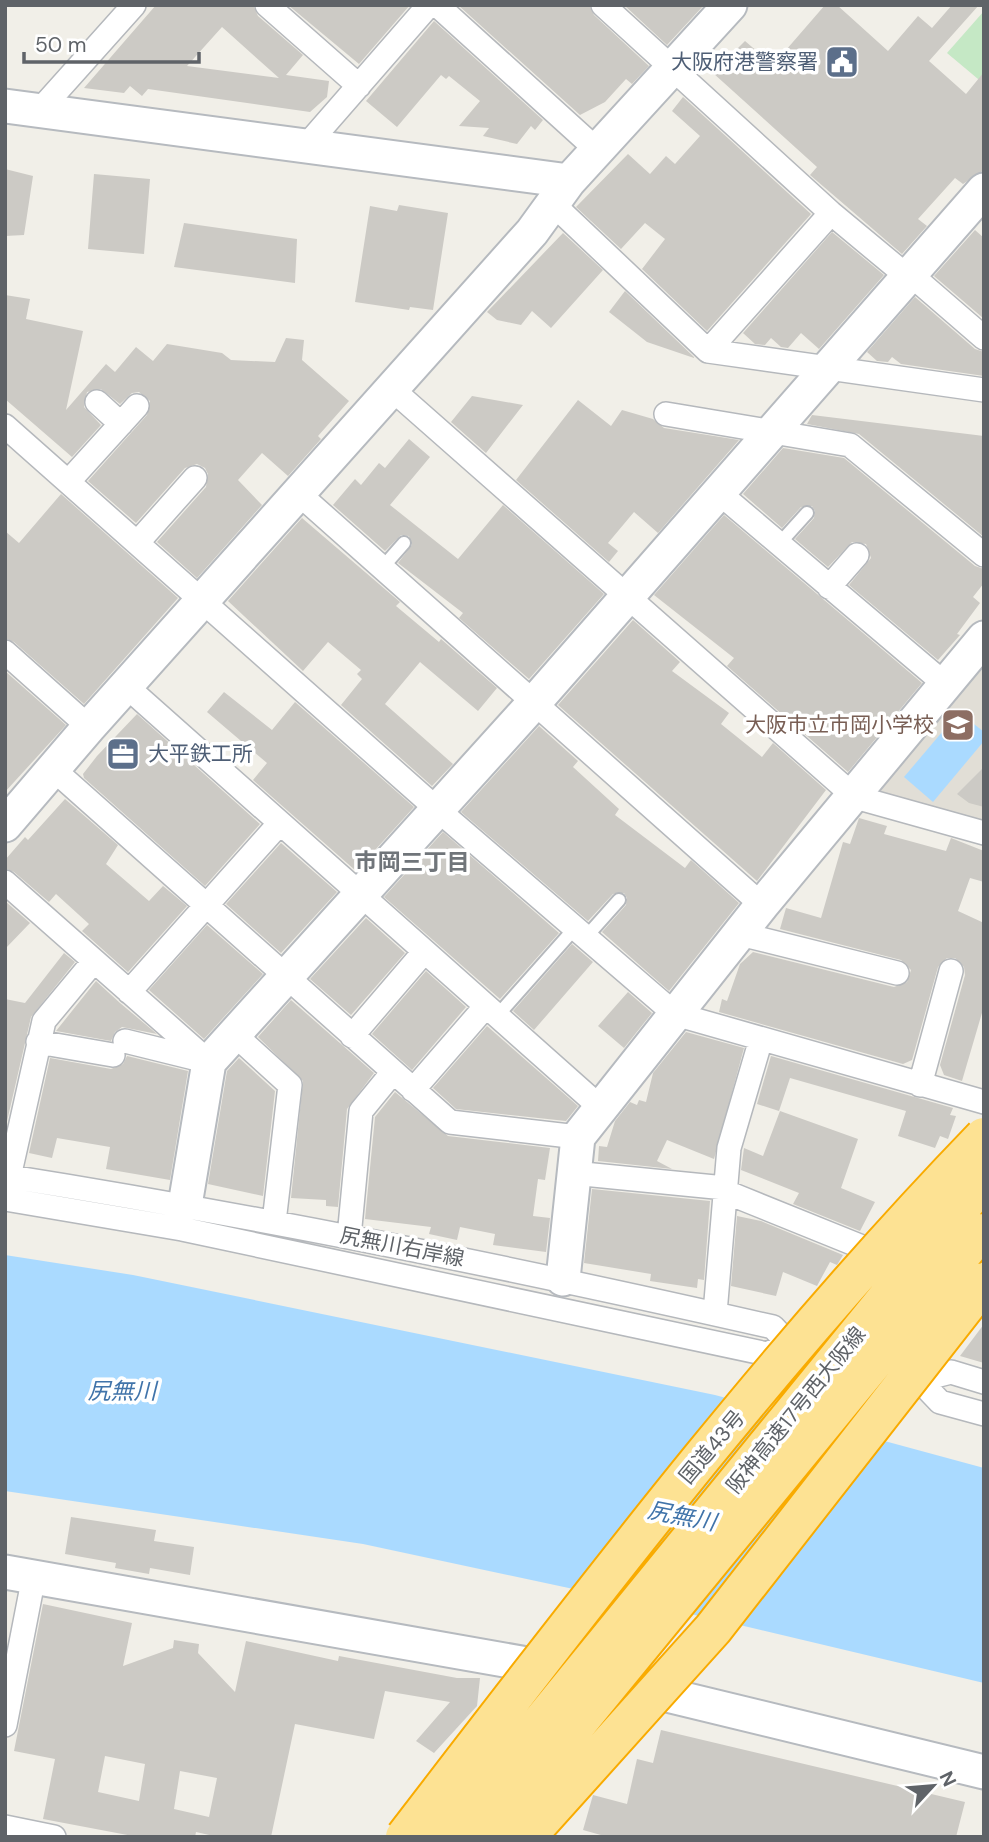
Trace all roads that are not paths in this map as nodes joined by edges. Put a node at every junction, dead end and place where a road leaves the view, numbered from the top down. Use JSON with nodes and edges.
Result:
{"nodes":[{"id":1,"x":134,"y":5,"type":"edge"},
{"id":2,"x":267,"y":5,"type":"edge"},
{"id":3,"x":429,"y":5,"type":"edge"},
{"id":4,"x":437,"y":5,"type":"edge"},
{"id":5,"x":603,"y":5,"type":"edge"},
{"id":6,"x":730,"y":5,"type":"edge"},
{"id":7,"x":674,"y":67,"type":"junction"},
{"id":8,"x":359,"y":86,"type":"junction"},
{"id":9,"x":5,"y":106,"type":"edge"},
{"id":10,"x":40,"y":110,"type":"junction"},
{"id":11,"x":306,"y":146,"type":"junction"},
{"id":12,"x":597,"y":150,"type":"junction"},
{"id":13,"x":984,"y":190,"type":"edge"},
{"id":14,"x":561,"y":192,"type":"junction"},
{"id":15,"x":831,"y":213,"type":"junction"},
{"id":16,"x":909,"y":275,"type":"junction"},
{"id":17,"x":984,"y":338,"type":"edge"},
{"id":18,"x":708,"y":351,"type":"junction"},
{"id":19,"x":823,"y":370,"type":"junction"},
{"id":20,"x":393,"y":390,"type":"junction"},
{"id":21,"x":984,"y":390,"type":"edge"},
{"id":22,"x":97,"y":402,"type":"dead end"},
{"id":23,"x":136,"y":406,"type":"dead end"},
{"id":24,"x":666,"y":414,"type":"dead end"},
{"id":25,"x":121,"y":424,"type":"junction"},
{"id":26,"x":5,"y":426,"type":"edge"},
{"id":27,"x":770,"y":431,"type":"junction"},
{"id":28,"x":195,"y":478,"type":"dead end"},
{"id":29,"x":69,"y":481,"type":"junction"},
{"id":30,"x":719,"y":492,"type":"junction"},
{"id":31,"x":298,"y":493,"type":"junction"},
{"id":32,"x":807,"y":513,"type":"dead end"},
{"id":33,"x":138,"y":542,"type":"junction"},
{"id":34,"x":404,"y":544,"type":"dead end"},
{"id":35,"x":779,"y":544,"type":"junction"},
{"id":36,"x":857,"y":555,"type":"dead end"},
{"id":37,"x":984,"y":555,"type":"edge"},
{"id":38,"x":382,"y":568,"type":"junction"},
{"id":39,"x":829,"y":587,"type":"junction"},
{"id":40,"x":626,"y":598,"type":"junction"},
{"id":41,"x":203,"y":599,"type":"junction"},
{"id":42,"x":984,"y":638,"type":"edge"},
{"id":43,"x":5,"y":652,"type":"edge"},
{"id":44,"x":946,"y":685,"type":"junction"},
{"id":45,"x":126,"y":686,"type":"junction"},
{"id":46,"x":533,"y":704,"type":"junction"},
{"id":47,"x":89,"y":727,"type":"junction"},
{"id":48,"x":53,"y":769,"type":"junction"},
{"id":49,"x":855,"y":797,"type":"junction"},
{"id":50,"x":438,"y":810,"type":"junction"},
{"id":51,"x":279,"y":824,"type":"junction"},
{"id":52,"x":5,"y":825,"type":"edge"},
{"id":53,"x":984,"y":833,"type":"edge"},
{"id":54,"x":5,"y":882,"type":"edge"},
{"id":55,"x":360,"y":895,"type":"junction"},
{"id":56,"x":619,"y":900,"type":"dead end"},
{"id":57,"x":762,"y":905,"type":"junction"},
{"id":58,"x":204,"y":906,"type":"junction"},
{"id":59,"x":581,"y":933,"type":"junction"},
{"id":60,"x":740,"y":934,"type":"junction"},
{"id":61,"x":424,"y":952,"type":"junction"},
{"id":62,"x":94,"y":961,"type":"junction"},
{"id":63,"x":951,"y":971,"type":"dead end"},
{"id":64,"x":897,"y":974,"type":"dead end"},
{"id":65,"x":285,"y":978,"type":"junction"},
{"id":66,"x":129,"y":992,"type":"junction"},
{"id":67,"x":492,"y":1011,"type":"junction"},
{"id":68,"x":675,"y":1014,"type":"junction"},
{"id":69,"x":234,"y":1034,"type":"junction"},
{"id":70,"x":352,"y":1037,"type":"junction"},
{"id":71,"x":761,"y":1039,"type":"junction"},
{"id":72,"x":38,"y":1042,"type":"junction"},
{"id":73,"x":209,"y":1062,"type":"junction"},
{"id":74,"x":393,"y":1072,"type":"junction"},
{"id":75,"x":16,"y":1085,"type":"edge"},
{"id":76,"x":920,"y":1085,"type":"junction"},
{"id":77,"x":414,"y":1090,"type":"junction"},
{"id":78,"x":984,"y":1102,"type":"edge"},
{"id":79,"x":601,"y":1108,"type":"junction"},
{"id":80,"x":578,"y":1137,"type":"junction"},
{"id":81,"x":984,"y":1137,"type":"edge"},
{"id":82,"x":573,"y":1173,"type":"junction"},
{"id":83,"x":984,"y":1179,"type":"edge"},
{"id":84,"x":7,"y":1184,"type":"edge"},
{"id":85,"x":725,"y":1188,"type":"junction"},
{"id":86,"x":185,"y":1205,"type":"junction"},
{"id":87,"x":274,"y":1222,"type":"junction"},
{"id":88,"x":968,"y":1222,"type":"junction"},
{"id":89,"x":349,"y":1237,"type":"junction"},
{"id":90,"x":867,"y":1249,"type":"dead end"},
{"id":91,"x":563,"y":1279,"type":"junction"},
{"id":92,"x":984,"y":1282,"type":"edge"},
{"id":93,"x":715,"y":1313,"type":"junction"},
{"id":94,"x":789,"y":1344,"type":"junction"},
{"id":95,"x":919,"y":1381,"type":"junction"},
{"id":96,"x":984,"y":1382,"type":"edge"},
{"id":97,"x":984,"y":1414,"type":"edge"},
{"id":98,"x":19,"y":1574,"type":"edge"},
{"id":99,"x":5,"y":1725,"type":"edge"},
{"id":100,"x":984,"y":1772,"type":"edge"},
{"id":101,"x":5,"y":1827,"type":"edge"},
{"id":102,"x":54,"y":1837,"type":"edge"},
{"id":103,"x":405,"y":1837,"type":"edge"},
{"id":104,"x":448,"y":1837,"type":"edge"},
{"id":105,"x":484,"y":1837,"type":"edge"},
{"id":106,"x":519,"y":1837,"type":"edge"},
{"id":107,"x":526,"y":1837,"type":"edge"}],
"edges":[{"from":1,"to":10,"type":"street"},
{"from":2,"to":8,"type":"street"},
{"from":3,"to":8,"type":"street"},
{"from":4,"to":12,"type":"street"},
{"from":5,"to":7,"type":"street"},
{"from":6,"to":7,"type":"street"},
{"from":7,"to":12,"type":"street"},
{"from":7,"to":15,"type":"street"},
{"from":8,"to":11,"type":"street"},
{"from":9,"to":10,"type":"street"},
{"from":10,"to":11,"type":"street"},
{"from":11,"to":14,"type":"street"},
{"from":12,"to":14,"type":"street"},
{"from":13,"to":16,"type":"street"},
{"from":14,"to":18,"type":"street"},
{"from":14,"to":20,"type":"street"},
{"from":15,"to":16,"type":"street"},
{"from":15,"to":18,"type":"street"},
{"from":16,"to":17,"type":"street"},
{"from":16,"to":19,"type":"street"},
{"from":18,"to":19,"type":"street"},
{"from":19,"to":21,"type":"street"},
{"from":19,"to":27,"type":"street"},
{"from":20,"to":31,"type":"street"},
{"from":20,"to":40,"type":"street"},
{"from":22,"to":25,"type":"street"},
{"from":23,"to":25,"type":"street"},
{"from":24,"to":27,"type":"street"},
{"from":25,"to":29,"type":"street"},
{"from":26,"to":29,"type":"street"},
{"from":27,"to":30,"type":"street"},
{"from":27,"to":37,"type":"street"},
{"from":28,"to":33,"type":"street"},
{"from":29,"to":33,"type":"street"},
{"from":30,"to":35,"type":"street"},
{"from":30,"to":40,"type":"street"},
{"from":31,"to":38,"type":"street"},
{"from":31,"to":41,"type":"street"},
{"from":32,"to":35,"type":"lane"},
{"from":33,"to":41,"type":"street"},
{"from":34,"to":38,"type":"lane"},
{"from":35,"to":39,"type":"street"},
{"from":36,"to":39,"type":"street"},
{"from":38,"to":46,"type":"street"},
{"from":39,"to":44,"type":"street"},
{"from":40,"to":46,"type":"street"},
{"from":40,"to":49,"type":"street"},
{"from":41,"to":45,"type":"street"},
{"from":41,"to":50,"type":"street"},
{"from":42,"to":44,"type":"street"},
{"from":43,"to":47,"type":"street"},
{"from":44,"to":49,"type":"street"},
{"from":45,"to":47,"type":"street"},
{"from":45,"to":51,"type":"street"},
{"from":46,"to":50,"type":"street"},
{"from":46,"to":57,"type":"street"},
{"from":47,"to":48,"type":"street"},
{"from":48,"to":52,"type":"street"},
{"from":48,"to":58,"type":"street"},
{"from":49,"to":53,"type":"street"},
{"from":49,"to":57,"type":"street"},
{"from":50,"to":55,"type":"street"},
{"from":50,"to":59,"type":"street"},
{"from":51,"to":55,"type":"street"},
{"from":51,"to":58,"type":"street"},
{"from":54,"to":62,"type":"street"},
{"from":55,"to":61,"type":"street"},
{"from":55,"to":65,"type":"street"},
{"from":56,"to":59,"type":"lane"},
{"from":57,"to":60,"type":"street"},
{"from":58,"to":65,"type":"street"},
{"from":58,"to":66,"type":"street"},
{"from":59,"to":67,"type":"lane"},
{"from":59,"to":68,"type":"street"},
{"from":60,"to":64,"type":"street"},
{"from":60,"to":68,"type":"street"},
{"from":61,"to":67,"type":"street"},
{"from":61,"to":70,"type":"street"},
{"from":62,"to":66,"type":"street"},
{"from":62,"to":72,"type":"street"},
{"from":63,"to":76,"type":"street"},
{"from":65,"to":69,"type":"street"},
{"from":65,"to":70,"type":"street"},
{"from":66,"to":73,"type":"street"},
{"from":67,"to":77,"type":"street"},
{"from":67,"to":79,"type":"street"},
{"from":68,"to":71,"type":"street"},
{"from":68,"to":79,"type":"street"},
{"from":69,"to":73,"type":"street"},
{"from":69,"to":87,"type":"street"},
{"from":70,"to":74,"type":"street"},
{"from":71,"to":76,"type":"street"},
{"from":71,"to":85,"type":"street"},
{"from":72,"to":73,"type":"street"},
{"from":72,"to":75,"type":"street"},
{"from":73,"to":86,"type":"street"},
{"from":74,"to":77,"type":"street"},
{"from":74,"to":89,"type":"street"},
{"from":75,"to":84,"type":"street"},
{"from":76,"to":78,"type":"street"},
{"from":77,"to":80,"type":"street"},
{"from":79,"to":80,"type":"street"},
{"from":80,"to":82,"type":"street"},
{"from":81,"to":103,"type":"highway","name":"国道43号","bridge":true},
{"from":82,"to":85,"type":"street"},
{"from":82,"to":91,"type":"street"},
{"from":83,"to":88,"type":"highway","name":"阪神高速17号西大阪線","bridge":true},
{"from":84,"to":86,"type":"street","name":"尻無川右岸線"},
{"from":84,"to":94,"type":"street"},
{"from":85,"to":90,"type":"street"},
{"from":85,"to":93,"type":"street"},
{"from":86,"to":87,"type":"street","name":"尻無川右岸線"},
{"from":87,"to":89,"type":"street","name":"尻無川右岸線"},
{"from":88,"to":103,"type":"highway","bridge":true},
{"from":88,"to":104,"type":"highway","name":"阪神高速17号西大阪線","bridge":true},
{"from":88,"to":105,"type":"highway","name":"阪神高速17号西大阪線","bridge":true},
{"from":88,"to":106,"type":"highway","bridge":true},
{"from":89,"to":91,"type":"street","name":"尻無川右岸線"},
{"from":91,"to":93,"type":"street","name":"尻無川右岸線"},
{"from":92,"to":107,"type":"highway","bridge":true},
{"from":93,"to":94,"type":"street","name":"尻無川右岸線"},
{"from":94,"to":95,"type":"street"},
{"from":95,"to":96,"type":"street"},
{"from":95,"to":97,"type":"street"},
{"from":98,"to":99,"type":"street"},
{"from":98,"to":100,"type":"street"},
{"from":101,"to":102,"type":"street"}]}
